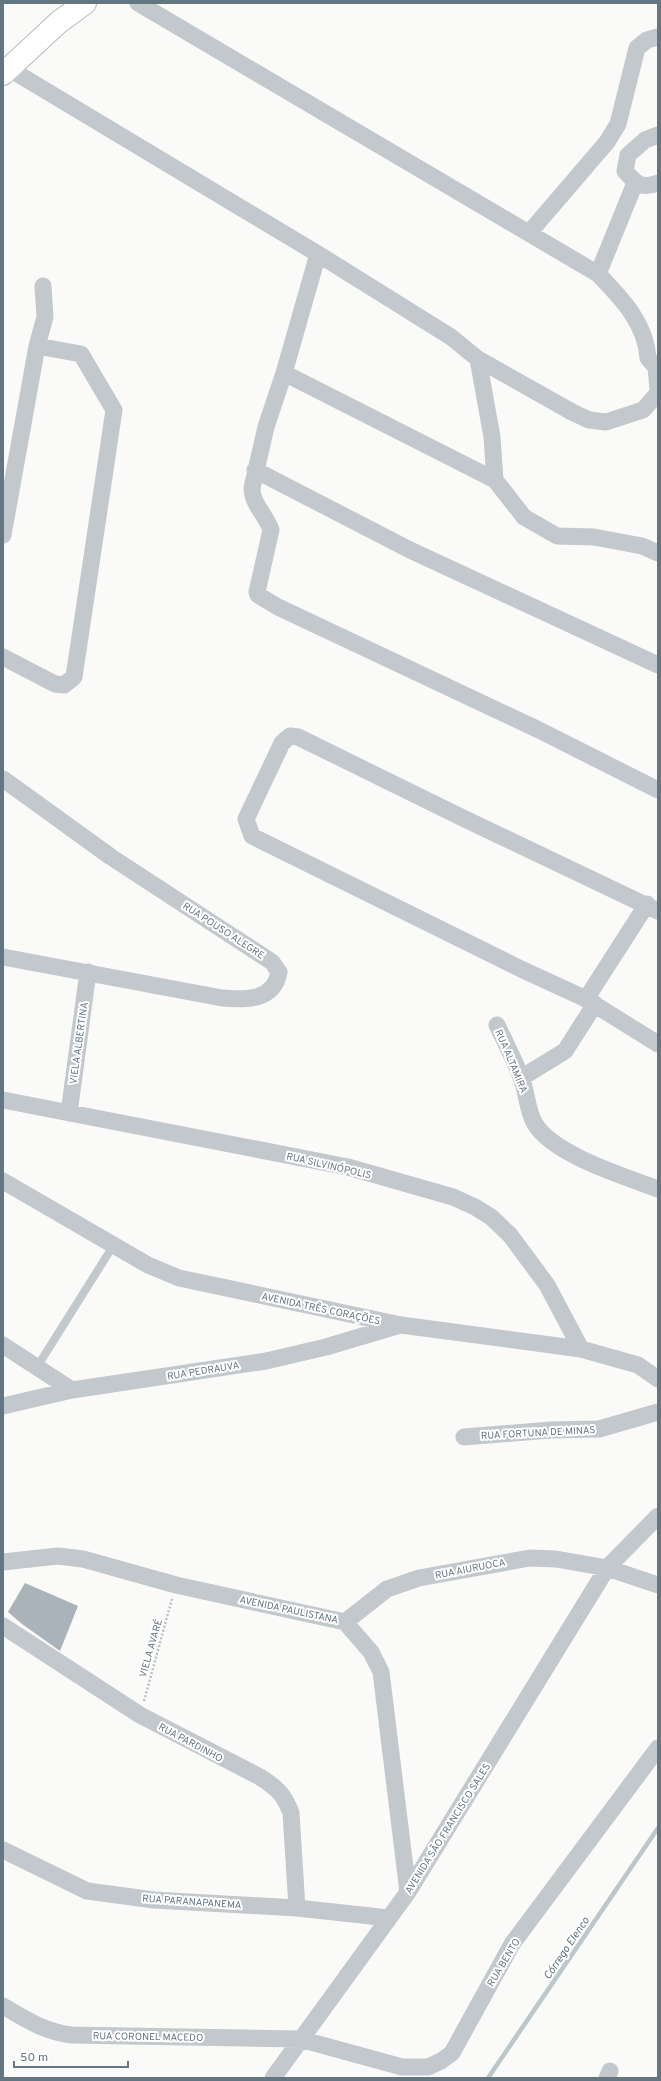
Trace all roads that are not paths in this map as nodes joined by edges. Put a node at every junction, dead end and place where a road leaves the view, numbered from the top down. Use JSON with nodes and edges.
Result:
{"nodes":[{"id":1,"x":84,"y":3,"type":"edge"},
{"id":2,"x":138,"y":3,"type":"edge"},
{"id":3,"x":658,"y":37,"type":"edge"},
{"id":4,"x":6,"y":71,"type":"edge"},
{"id":5,"x":658,"y":135,"type":"edge"},
{"id":6,"x":635,"y":183,"type":"junction"},
{"id":7,"x":658,"y":183,"type":"edge"},
{"id":8,"x":529,"y":233,"type":"junction"},
{"id":9,"x":318,"y":254,"type":"junction"},
{"id":10,"x":598,"y":274,"type":"junction"},
{"id":11,"x":43,"y":286,"type":"dead end"},
{"id":12,"x":37,"y":346,"type":"junction"},
{"id":13,"x":478,"y":359,"type":"junction"},
{"id":14,"x":284,"y":373,"type":"junction"},
{"id":15,"x":658,"y":392,"type":"edge"},
{"id":16,"x":256,"y":470,"type":"junction"},
{"id":17,"x":495,"y":480,"type":"junction"},
{"id":18,"x":3,"y":535,"type":"edge"},
{"id":19,"x":658,"y":553,"type":"edge"},
{"id":20,"x":3,"y":657,"type":"edge"},
{"id":21,"x":658,"y":665,"type":"edge"},
{"id":22,"x":3,"y":779,"type":"edge"},
{"id":23,"x":658,"y":790,"type":"edge"},
{"id":24,"x":652,"y":908,"type":"edge"},
{"id":25,"x":3,"y":957,"type":"edge"},
{"id":26,"x":88,"y":972,"type":"junction"},
{"id":27,"x":591,"y":1002,"type":"junction"},
{"id":28,"x":496,"y":1024,"type":"dead end"},
{"id":29,"x":658,"y":1044,"type":"edge"},
{"id":30,"x":521,"y":1078,"type":"junction"},
{"id":31,"x":3,"y":1100,"type":"edge"},
{"id":32,"x":69,"y":1113,"type":"junction"},
{"id":33,"x":3,"y":1181,"type":"edge"},
{"id":34,"x":658,"y":1189,"type":"edge"},
{"id":35,"x":113,"y":1246,"type":"junction"},
{"id":36,"x":401,"y":1325,"type":"junction"},
{"id":37,"x":3,"y":1344,"type":"edge"},
{"id":38,"x":580,"y":1349,"type":"junction"},
{"id":39,"x":37,"y":1367,"type":"junction"},
{"id":40,"x":658,"y":1379,"type":"edge"},
{"id":41,"x":72,"y":1390,"type":"junction"},
{"id":42,"x":3,"y":1406,"type":"edge"},
{"id":43,"x":658,"y":1412,"type":"edge"},
{"id":44,"x":464,"y":1437,"type":"dead end"},
{"id":45,"x":658,"y":1516,"type":"edge"},
{"id":46,"x":3,"y":1562,"type":"edge"},
{"id":47,"x":607,"y":1568,"type":"junction"},
{"id":48,"x":658,"y":1586,"type":"edge"},
{"id":49,"x":345,"y":1622,"type":"junction"},
{"id":50,"x":3,"y":1626,"type":"edge"},
{"id":51,"x":658,"y":1748,"type":"edge"},
{"id":52,"x":3,"y":1850,"type":"edge"},
{"id":53,"x":408,"y":1892,"type":"junction"},
{"id":54,"x":297,"y":1908,"type":"junction"},
{"id":55,"x":390,"y":1918,"type":"junction"},
{"id":56,"x":3,"y":2006,"type":"edge"},
{"id":57,"x":300,"y":2039,"type":"junction"},
{"id":58,"x":273,"y":2078,"type":"edge"}],
"edges":[{"from":1,"to":4,"type":"main road"},
{"from":2,"to":8,"type":"street"},
{"from":3,"to":8,"type":"street"},
{"from":4,"to":9,"type":"street"},
{"from":5,"to":6,"type":"street"},
{"from":6,"to":7,"type":"street"},
{"from":6,"to":10,"type":"street"},
{"from":8,"to":10,"type":"street"},
{"from":9,"to":13,"type":"street"},
{"from":9,"to":14,"type":"street"},
{"from":10,"to":15,"type":"street"},
{"from":11,"to":12,"type":"street"},
{"from":12,"to":18,"type":"street"},
{"from":12,"to":20,"type":"street"},
{"from":13,"to":15,"type":"street"},
{"from":13,"to":17,"type":"street"},
{"from":14,"to":16,"type":"street"},
{"from":14,"to":17,"type":"street"},
{"from":16,"to":21,"type":"street"},
{"from":16,"to":23,"type":"street"},
{"from":17,"to":19,"type":"street"},
{"from":22,"to":26,"type":"street","name":"RUA POUSO ALEGRE"},
{"from":24,"to":27,"type":"street"},
{"from":24,"to":27,"type":"street"},
{"from":25,"to":26,"type":"street","name":"RUA POUSO ALEGRE"},
{"from":26,"to":32,"type":"street","name":"VIELA ALBERTINA"},
{"from":27,"to":29,"type":"street"},
{"from":27,"to":30,"type":"street"},
{"from":28,"to":30,"type":"street","name":"RUA ALTAMIRA"},
{"from":30,"to":34,"type":"street","name":"RUA ALTAMIRA"},
{"from":31,"to":32,"type":"street","name":"RUA SILVINÓPOLIS"},
{"from":32,"to":38,"type":"street","name":"RUA SILVINÓPOLIS"},
{"from":33,"to":35,"type":"street","name":"AVENIDA TRÊS CORAÇÕES"},
{"from":35,"to":36,"type":"street","name":"AVENIDA TRÊS CORAÇÕES"},
{"from":35,"to":39,"type":"lane"},
{"from":36,"to":38,"type":"street","name":"AVENIDA TRÊS CORAÇÕES"},
{"from":36,"to":41,"type":"street","name":"RUA PEDRAUVA"},
{"from":37,"to":39,"type":"street"},
{"from":38,"to":40,"type":"street","name":"AVENIDA TRÊS CORAÇÕES"},
{"from":39,"to":41,"type":"street"},
{"from":41,"to":42,"type":"street","name":"RUA PEDRAUVA"},
{"from":43,"to":44,"type":"street","name":"RUA FORTUNA DE MINAS"},
{"from":45,"to":47,"type":"street"},
{"from":46,"to":49,"type":"street","name":"AVENIDA PAULISTANA"},
{"from":47,"to":48,"type":"street"},
{"from":47,"to":49,"type":"street","name":"RUA AIURUOCA"},
{"from":47,"to":53,"type":"street","name":"AVENIDA SÃO FRANCISCO SALES"},
{"from":49,"to":53,"type":"street","name":"AVENIDA PAULISTANA"},
{"from":50,"to":54,"type":"street","name":"RUA PARDINHO"},
{"from":51,"to":57,"type":"street","name":"RUA BENTO"},
{"from":52,"to":54,"type":"street","name":"RUA PARANAPANEMA"},
{"from":53,"to":55,"type":"street","name":"AVENIDA SÃO FRANCISCO SALES"},
{"from":54,"to":55,"type":"street","name":"RUA PARANAPANEMA"},
{"from":55,"to":57,"type":"street","name":"AVENIDA SÃO FRANCISCO SALES"},
{"from":56,"to":57,"type":"street","name":"RUA CORONEL MACEDO"},
{"from":57,"to":58,"type":"street","name":"AVENIDA SÃO FRANCISCO SALES"}]}
